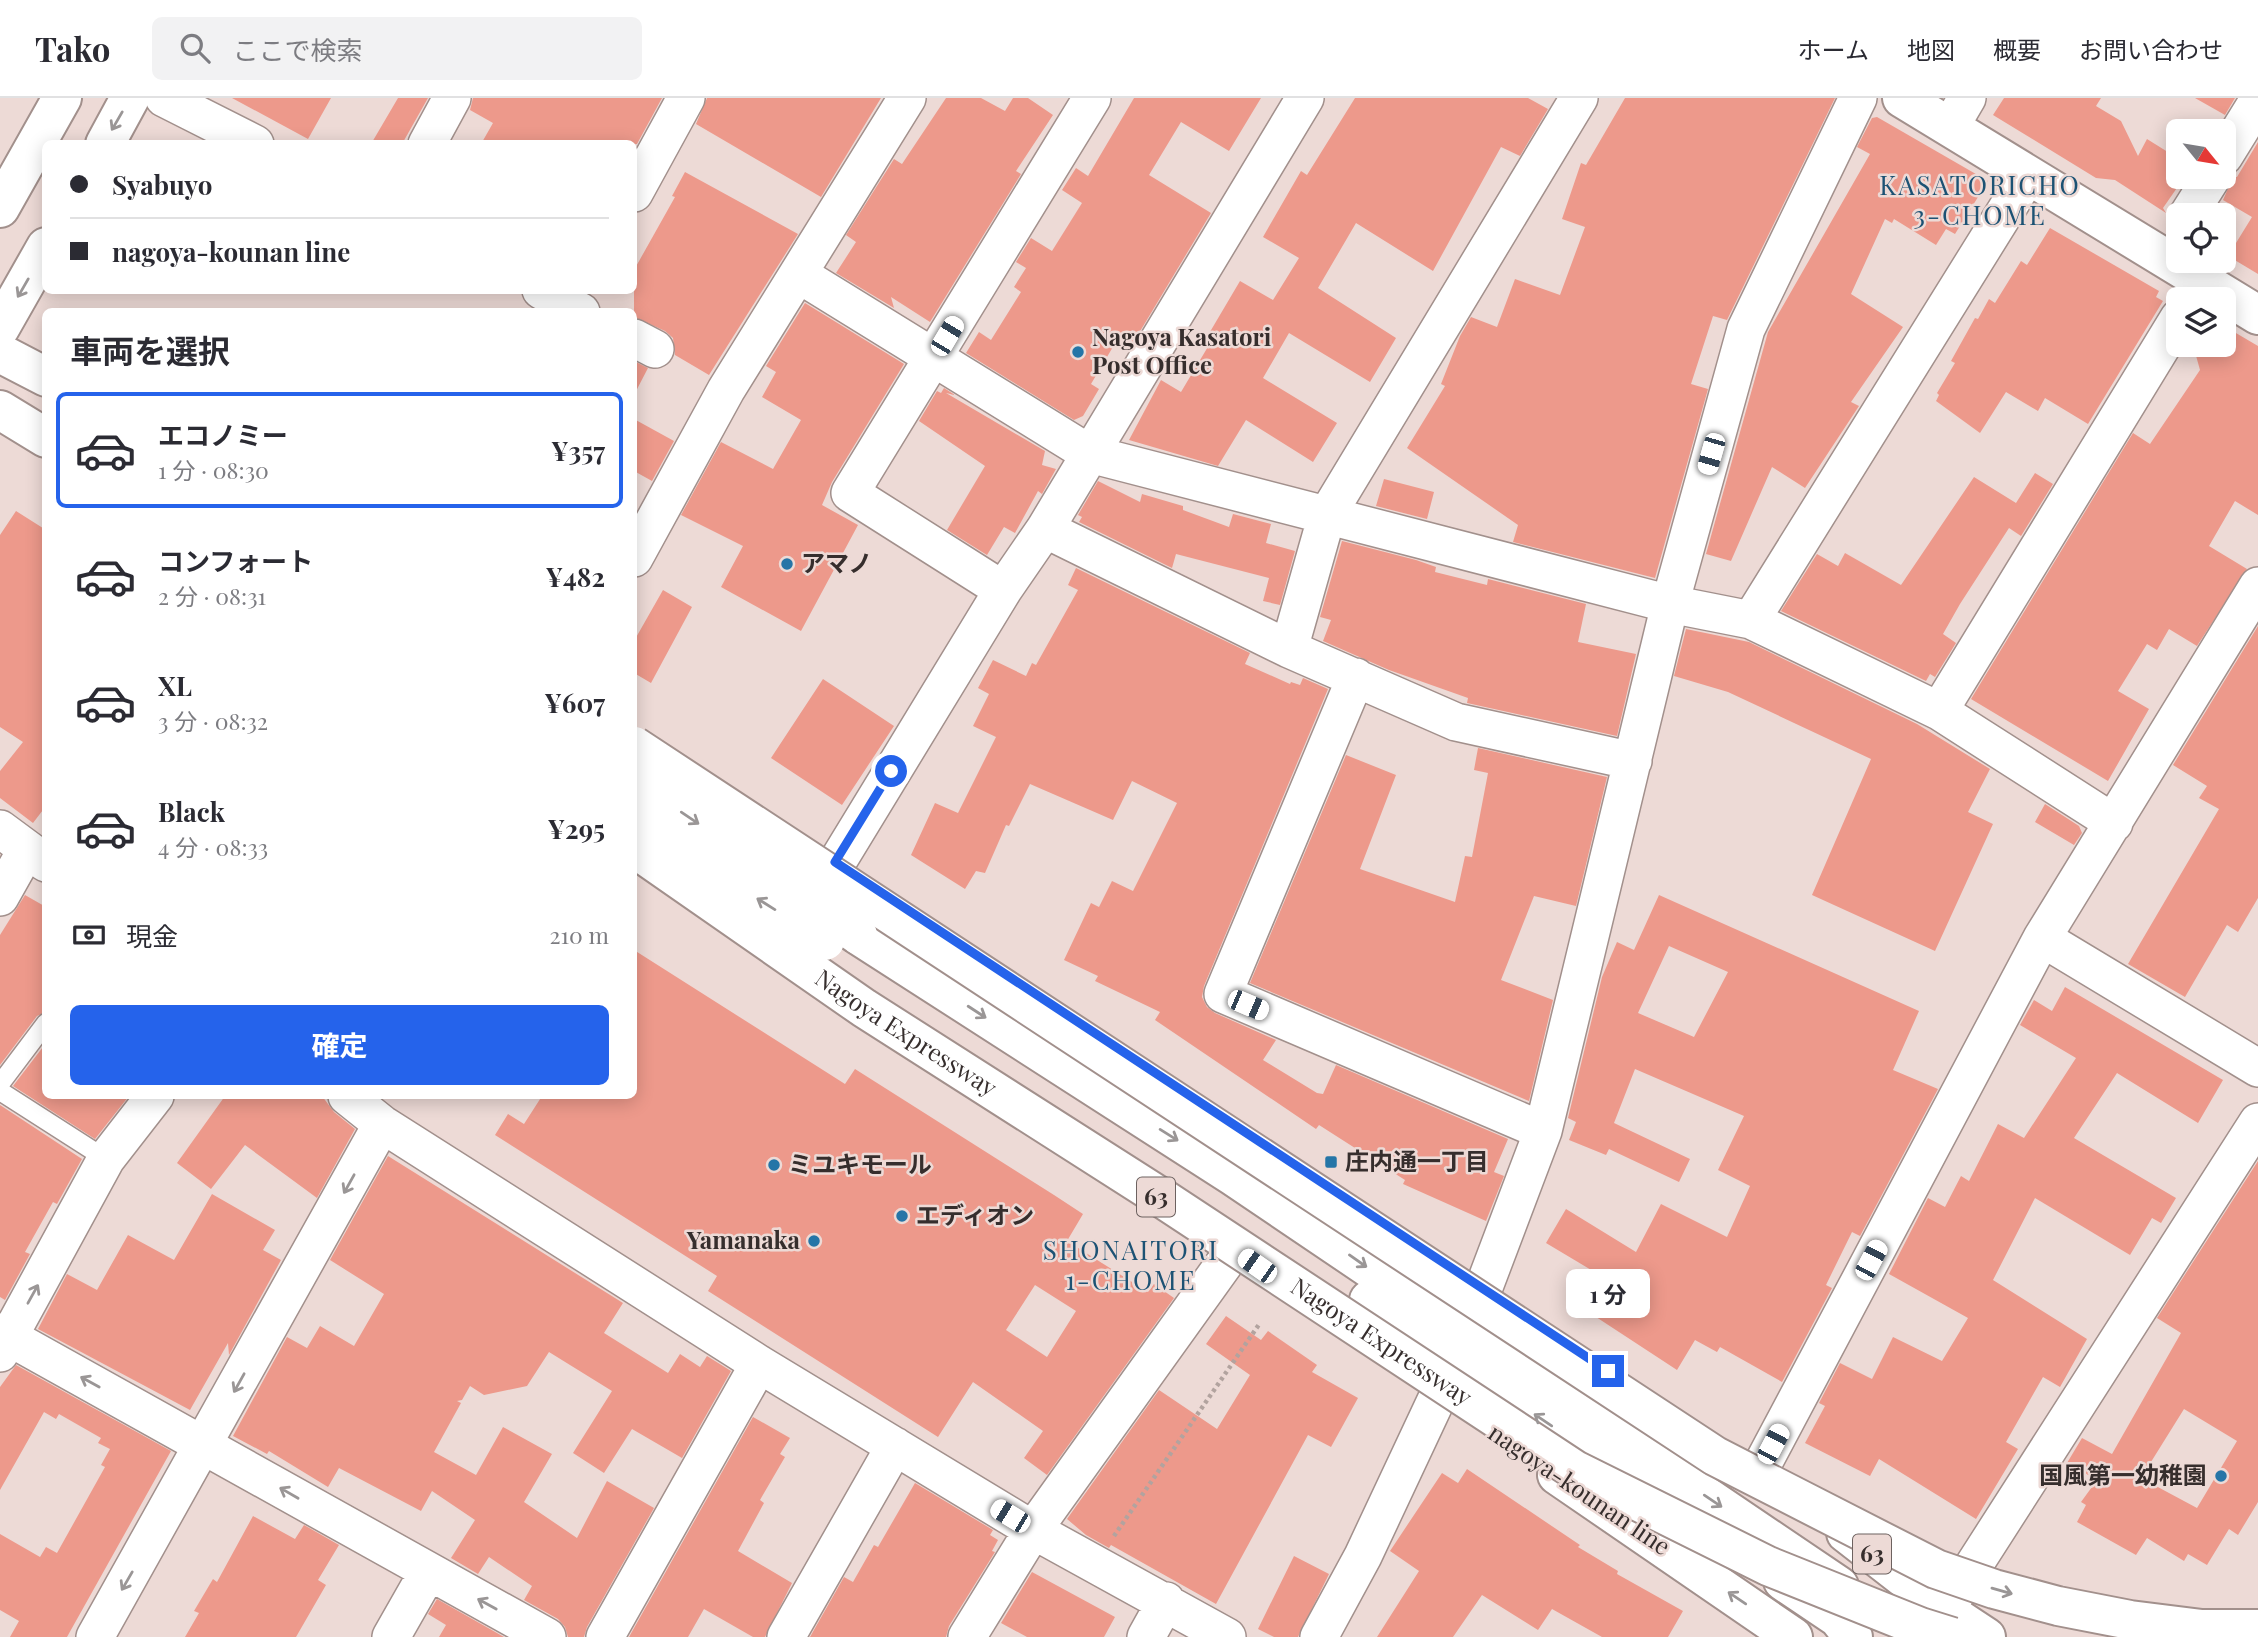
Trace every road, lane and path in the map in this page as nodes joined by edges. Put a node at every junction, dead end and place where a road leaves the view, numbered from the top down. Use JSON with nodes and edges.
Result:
{"nodes":[{"id":1,"x":62,"y":98,"type":"edge"},
{"id":2,"x":130,"y":98,"type":"edge"},
{"id":3,"x":164,"y":98,"type":"edge"},
{"id":4,"x":452,"y":98,"type":"edge"},
{"id":5,"x":686,"y":98,"type":"edge"},
{"id":6,"x":907,"y":98,"type":"edge"},
{"id":7,"x":1092,"y":98,"type":"edge"},
{"id":8,"x":1305,"y":98,"type":"edge"},
{"id":9,"x":1579,"y":98,"type":"edge"},
{"id":10,"x":1857,"y":98,"type":"edge"},
{"id":11,"x":1902,"y":98,"type":"edge"},
{"id":12,"x":2258,"y":101,"type":"edge"},
{"id":13,"x":1959,"y":112,"type":"edge"},
{"id":14,"x":2236,"y":137,"type":"edge"},
{"id":15,"x":106,"y":140,"type":"edge"},
{"id":16,"x":247,"y":140,"type":"edge"},
{"id":17,"x":429,"y":140,"type":"edge"},
{"id":18,"x":2028,"y":175,"type":"junction"},
{"id":19,"x":637,"y":188,"type":"edge"},
{"id":20,"x":0,"y":208,"type":"edge"},
{"id":21,"x":2166,"y":242,"type":"edge"},
{"id":22,"x":42,"y":254,"type":"edge"},
{"id":23,"x":800,"y":275,"type":"junction"},
{"id":24,"x":2236,"y":306,"type":"edge"},
{"id":25,"x":2258,"y":315,"type":"edge"},
{"id":26,"x":0,"y":328,"type":"edge"},
{"id":27,"x":0,"y":339,"type":"edge"},
{"id":28,"x":2166,"y":339,"type":"edge"},
{"id":29,"x":0,"y":353,"type":"edge"},
{"id":30,"x":933,"y":360,"type":"junction"},
{"id":31,"x":42,"y":363,"type":"edge"},
{"id":32,"x":42,"y":375,"type":"edge"},
{"id":33,"x":1090,"y":454,"type":"junction"},
{"id":34,"x":1327,"y":515,"type":"junction"},
{"id":35,"x":1045,"y":529,"type":"junction"},
{"id":36,"x":637,"y":553,"type":"edge"},
{"id":37,"x":2258,"y":586,"type":"edge"},
{"id":38,"x":1003,"y":590,"type":"junction"},
{"id":39,"x":1670,"y":604,"type":"junction"},
{"id":40,"x":1751,"y":620,"type":"junction"},
{"id":41,"x":1289,"y":649,"type":"junction"},
{"id":42,"x":1356,"y":677,"type":"junction"},
{"id":43,"x":1939,"y":711,"type":"junction"},
{"id":44,"x":637,"y":732,"type":"edge"},
{"id":45,"x":637,"y":748,"type":"edge"},
{"id":46,"x":1633,"y":761,"type":"junction"},
{"id":47,"x":637,"y":781,"type":"edge"},
{"id":48,"x":637,"y":821,"type":"edge"},
{"id":49,"x":2114,"y":823,"type":"junction"},
{"id":50,"x":24,"y":847,"type":"edge"},
{"id":51,"x":637,"y":851,"type":"edge"},
{"id":52,"x":637,"y":851,"type":"edge"},
{"id":53,"x":835,"y":862,"type":"junction"},
{"id":54,"x":0,"y":897,"type":"edge"},
{"id":55,"x":2042,"y":938,"type":"junction"},
{"id":56,"x":786,"y":948,"type":"junction"},
{"id":57,"x":42,"y":1028,"type":"edge"},
{"id":58,"x":2258,"y":1068,"type":"edge"},
{"id":59,"x":0,"y":1084,"type":"edge"},
{"id":60,"x":0,"y":1091,"type":"edge"},
{"id":61,"x":153,"y":1099,"type":"edge"},
{"id":62,"x":351,"y":1099,"type":"edge"},
{"id":63,"x":2258,"y":1122,"type":"edge"},
{"id":64,"x":382,"y":1124,"type":"junction"},
{"id":65,"x":1543,"y":1130,"type":"junction"},
{"id":66,"x":106,"y":1159,"type":"junction"},
{"id":67,"x":1234,"y":1250,"type":"junction"},
{"id":68,"x":1484,"y":1287,"type":"junction"},
{"id":69,"x":1260,"y":1322,"type":"dead end"},
{"id":70,"x":3,"y":1341,"type":"edge"},
{"id":71,"x":759,"y":1364,"type":"junction"},
{"id":72,"x":1439,"y":1394,"type":"junction"},
{"id":73,"x":205,"y":1445,"type":"junction"},
{"id":74,"x":895,"y":1446,"type":"junction"},
{"id":75,"x":1761,"y":1467,"type":"junction"},
{"id":76,"x":1648,"y":1474,"type":"junction"},
{"id":77,"x":1032,"y":1530,"type":"junction"},
{"id":78,"x":1112,"y":1540,"type":"dead end"},
{"id":79,"x":428,"y":1572,"type":"junction"},
{"id":80,"x":1166,"y":1601,"type":"junction"},
{"id":81,"x":1949,"y":1624,"type":"edge"},
{"id":82,"x":2258,"y":1629,"type":"edge"},
{"id":83,"x":95,"y":1637,"type":"edge"},
{"id":84,"x":391,"y":1637,"type":"edge"},
{"id":85,"x":547,"y":1637,"type":"edge"},
{"id":86,"x":605,"y":1637,"type":"edge"},
{"id":87,"x":786,"y":1637,"type":"edge"},
{"id":88,"x":967,"y":1637,"type":"edge"},
{"id":89,"x":1146,"y":1637,"type":"edge"},
{"id":90,"x":1227,"y":1637,"type":"edge"},
{"id":91,"x":1319,"y":1637,"type":"edge"},
{"id":92,"x":1793,"y":1637,"type":"edge"},
{"id":93,"x":1853,"y":1637,"type":"edge"},
{"id":94,"x":1915,"y":1637,"type":"edge"},
{"id":95,"x":1986,"y":1637,"type":"edge"},
{"id":96,"x":2253,"y":1637,"type":"edge"}],
"edges":[{"from":1,"to":20,"type":"main road"},
{"from":2,"to":15,"type":"main road","one_way":true},
{"from":3,"to":16,"type":"street"},
{"from":4,"to":17,"type":"street"},
{"from":5,"to":19,"type":"street"},
{"from":6,"to":23,"type":"street"},
{"from":7,"to":30,"type":"street"},
{"from":8,"to":33,"type":"street"},
{"from":9,"to":34,"type":"street"},
{"from":10,"to":39,"type":"street"},
{"from":11,"to":13,"type":"main road"},
{"from":12,"to":14,"type":"street"},
{"from":13,"to":18,"type":"main road"},
{"from":18,"to":21,"type":"main road"},
{"from":18,"to":40,"type":"street"},
{"from":22,"to":26,"type":"main road","one_way":true},
{"from":23,"to":30,"type":"street"},
{"from":23,"to":36,"type":"street"},
{"from":24,"to":25,"type":"main road"},
{"from":27,"to":31,"type":"main road"},
{"from":28,"to":43,"type":"street"},
{"from":29,"to":32,"type":"main road"},
{"from":30,"to":33,"type":"street"},
{"from":30,"to":38,"type":"street"},
{"from":33,"to":34,"type":"street"},
{"from":33,"to":35,"type":"street"},
{"from":34,"to":39,"type":"street"},
{"from":34,"to":41,"type":"street"},
{"from":35,"to":38,"type":"street"},
{"from":35,"to":41,"type":"street"},
{"from":37,"to":49,"type":"street"},
{"from":38,"to":53,"type":"street"},
{"from":39,"to":40,"type":"street"},
{"from":39,"to":46,"type":"street"},
{"from":40,"to":43,"type":"street"},
{"from":41,"to":42,"type":"street"},
{"from":42,"to":46,"type":"street"},
{"from":42,"to":65,"type":"street"},
{"from":43,"to":49,"type":"street"},
{"from":44,"to":53,"type":"main road","number":"63"},
{"from":45,"to":82,"type":"main road","one_way":true,"bridge":true},
{"from":46,"to":65,"type":"street"},
{"from":47,"to":76,"type":"main road","one_way":true,"bridge":true},
{"from":76,"to":48,"type":"main road","one_way":true,"bridge":true},
{"from":49,"to":55,"type":"street"},
{"from":50,"to":54,"type":"street"},
{"from":51,"to":56,"type":"main road","name":"nagoya-kounan line","number":"63"},
{"from":52,"to":81,"type":"main road","name":"Nagoya Expressway","bridge":true},
{"from":53,"to":56,"type":"street"},
{"from":53,"to":68,"type":"main road","number":"63"},
{"from":55,"to":58,"type":"street"},
{"from":55,"to":75,"type":"street"},
{"from":56,"to":67,"type":"main road","name":"nagoya-kounan line","number":"63"},
{"from":57,"to":59,"type":"lane"},
{"from":60,"to":66,"type":"lane"},
{"from":61,"to":66,"type":"street"},
{"from":62,"to":64,"type":"street"},
{"from":63,"to":81,"type":"street"},
{"from":64,"to":71,"type":"street"},
{"from":64,"to":73,"type":"street","one_way":true},
{"from":65,"to":68,"type":"street"},
{"from":70,"to":66,"type":"street","one_way":true},
{"from":67,"to":72,"type":"main road","name":"nagoya-kounan line","number":"63"},
{"from":67,"to":77,"type":"street"},
{"from":68,"to":75,"type":"main road","number":"63"},
{"from":69,"to":78,"type":"path"},
{"from":73,"to":70,"type":"street","one_way":true},
{"from":71,"to":74,"type":"street"},
{"from":71,"to":86,"type":"street"},
{"from":72,"to":91,"type":"street"},
{"from":92,"to":72,"type":"main road","name":"nagoya-kounan line","number":"63","one_way":true},
{"from":79,"to":73,"type":"street","one_way":true},
{"from":73,"to":83,"type":"street","one_way":true},
{"from":74,"to":77,"type":"street"},
{"from":74,"to":87,"type":"street"},
{"from":75,"to":81,"type":"main road","number":"63"},
{"from":76,"to":93,"type":"main road"},
{"from":76,"to":94,"type":"main road","one_way":true},
{"from":77,"to":80,"type":"street"},
{"from":77,"to":88,"type":"street"},
{"from":79,"to":84,"type":"street"},
{"from":85,"to":79,"type":"street","one_way":true},
{"from":80,"to":89,"type":"street"},
{"from":80,"to":90,"type":"street"},
{"from":81,"to":95,"type":"main road","number":"63"},
{"from":82,"to":96,"type":"street"}]}
